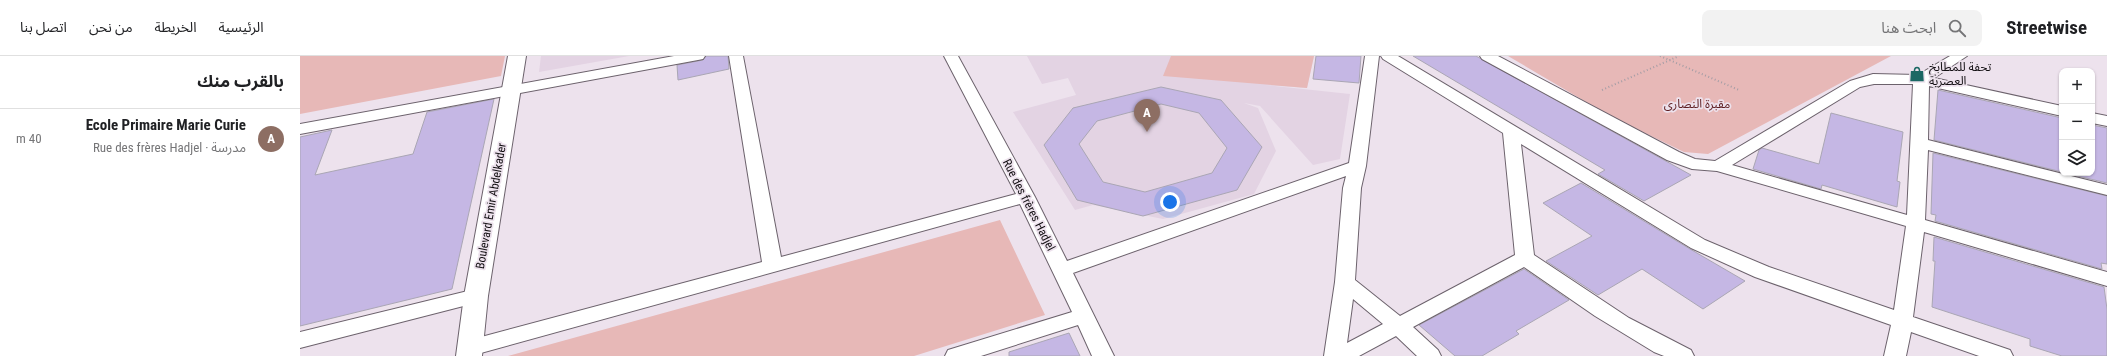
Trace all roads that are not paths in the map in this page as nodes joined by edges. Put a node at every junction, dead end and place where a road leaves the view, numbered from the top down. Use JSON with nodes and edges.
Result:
{"nodes":[{"id":1,"x":517,"y":56,"type":"edge"},
{"id":2,"x":698,"y":56,"type":"edge"},
{"id":3,"x":736,"y":56,"type":"edge"},
{"id":4,"x":951,"y":56,"type":"edge"},
{"id":5,"x":1372,"y":56,"type":"edge"},
{"id":6,"x":1388,"y":56,"type":"edge"},
{"id":7,"x":1487,"y":56,"type":"edge"},
{"id":8,"x":1960,"y":56,"type":"edge"},
{"id":9,"x":1921,"y":80,"type":"junction"},
{"id":10,"x":511,"y":91,"type":"junction"},
{"id":11,"x":2059,"y":111,"type":"edge"},
{"id":12,"x":2095,"y":119,"type":"edge"},
{"id":13,"x":2107,"y":121,"type":"edge"},
{"id":14,"x":300,"y":129,"type":"edge"},
{"id":15,"x":1511,"y":129,"type":"junction"},
{"id":16,"x":1920,"y":143,"type":"junction"},
{"id":17,"x":1357,"y":166,"type":"junction"},
{"id":18,"x":1718,"y":166,"type":"junction"},
{"id":19,"x":2107,"y":190,"type":"edge"},
{"id":20,"x":1026,"y":197,"type":"junction"},
{"id":21,"x":1915,"y":222,"type":"junction"},
{"id":22,"x":1525,"y":258,"type":"junction"},
{"id":23,"x":773,"y":267,"type":"junction"},
{"id":24,"x":1061,"y":270,"type":"junction"},
{"id":25,"x":2107,"y":279,"type":"edge"},
{"id":26,"x":1345,"y":282,"type":"junction"},
{"id":27,"x":476,"y":296,"type":"junction"},
{"id":28,"x":1083,"y":316,"type":"junction"},
{"id":29,"x":1903,"y":320,"type":"junction"},
{"id":30,"x":1399,"y":326,"type":"junction"},
{"id":31,"x":300,"y":340,"type":"edge"},
{"id":32,"x":469,"y":352,"type":"edge"},
{"id":33,"x":956,"y":356,"type":"edge"},
{"id":34,"x":1103,"y":356,"type":"edge"},
{"id":35,"x":1335,"y":356,"type":"edge"},
{"id":36,"x":1341,"y":356,"type":"edge"},
{"id":37,"x":1430,"y":356,"type":"edge"},
{"id":38,"x":1683,"y":356,"type":"edge"},
{"id":39,"x":1895,"y":356,"type":"edge"},
{"id":40,"x":2002,"y":356,"type":"edge"}],
"edges":[{"from":1,"to":10,"type":"main road","name":"Boulevard Emir Abdelkader"},
{"from":2,"to":10,"type":"street"},
{"from":3,"to":23,"type":"street"},
{"from":4,"to":20,"type":"street","name":"Rue des frères Hadjel"},
{"from":5,"to":17,"type":"street"},
{"from":6,"to":15,"type":"street"},
{"from":7,"to":18,"type":"street"},
{"from":8,"to":9,"type":"street"},
{"from":9,"to":11,"type":"street"},
{"from":9,"to":16,"type":"street"},
{"from":9,"to":18,"type":"street"},
{"from":10,"to":14,"type":"street"},
{"from":10,"to":27,"type":"main road","name":"Boulevard Emir Abdelkader"},
{"from":12,"to":13,"type":"street"},
{"from":15,"to":22,"type":"street"},
{"from":15,"to":29,"type":"street"},
{"from":16,"to":19,"type":"street"},
{"from":16,"to":21,"type":"street"},
{"from":17,"to":24,"type":"street"},
{"from":17,"to":26,"type":"street"},
{"from":18,"to":21,"type":"street"},
{"from":20,"to":23,"type":"street"},
{"from":20,"to":24,"type":"street","name":"Rue des frères Hadjel"},
{"from":21,"to":25,"type":"street"},
{"from":21,"to":29,"type":"street"},
{"from":22,"to":30,"type":"street"},
{"from":22,"to":38,"type":"street"},
{"from":23,"to":32,"type":"street"},
{"from":24,"to":28,"type":"street","name":"Rue des frères Hadjel"},
{"from":26,"to":30,"type":"street"},
{"from":26,"to":35,"type":"street"},
{"from":27,"to":31,"type":"street"},
{"from":27,"to":32,"type":"main road","name":"Boulevard Emir Abdelkader"},
{"from":28,"to":33,"type":"street"},
{"from":28,"to":34,"type":"street","name":"Rue des frères Hadjel"},
{"from":29,"to":39,"type":"street"},
{"from":29,"to":40,"type":"street"},
{"from":30,"to":36,"type":"street"},
{"from":30,"to":37,"type":"street"}]}
